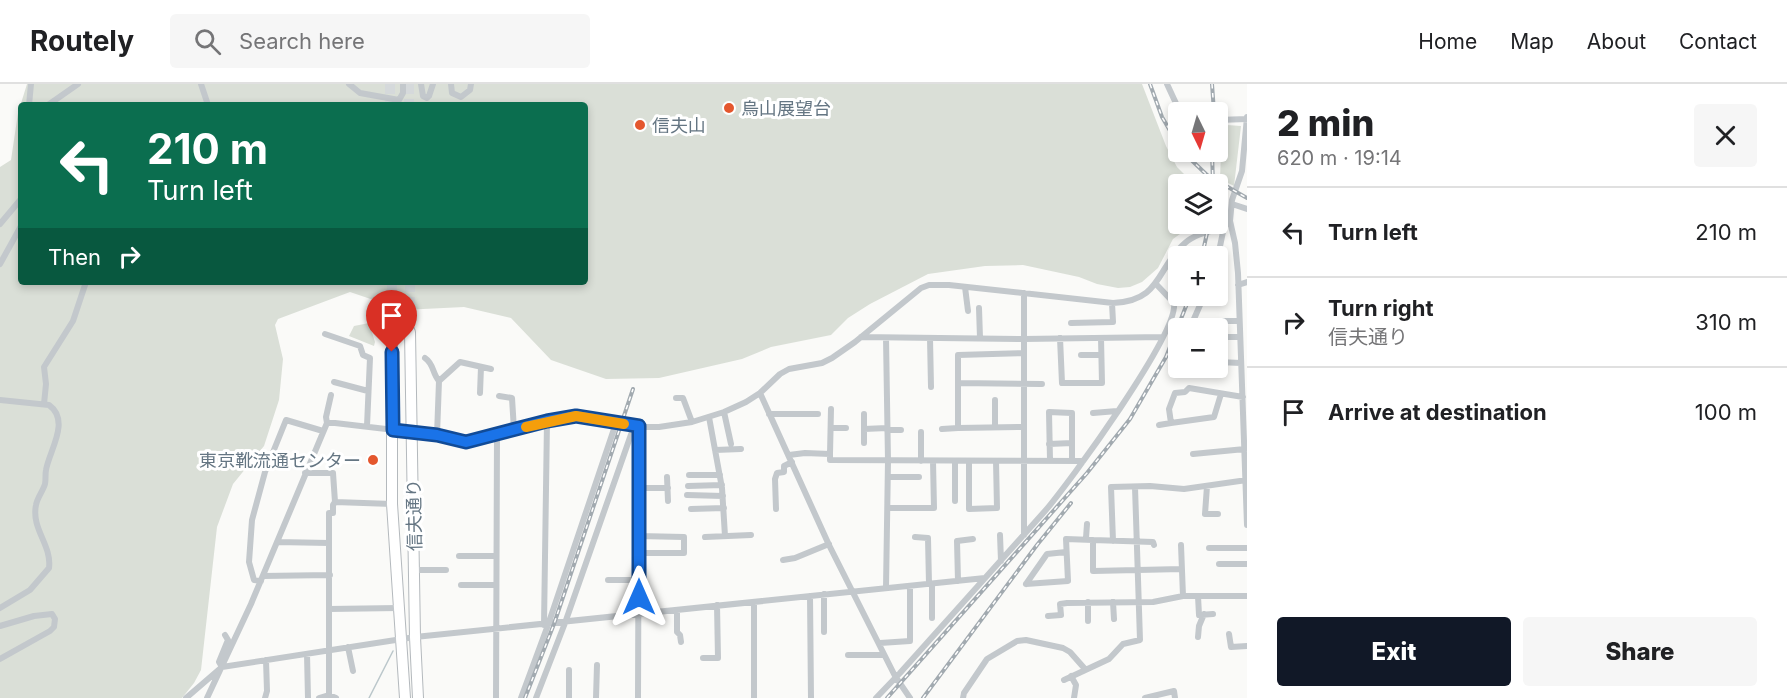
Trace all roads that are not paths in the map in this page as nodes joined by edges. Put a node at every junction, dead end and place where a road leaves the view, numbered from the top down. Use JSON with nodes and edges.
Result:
{"nodes":[{"id":1,"x":31,"y":84,"type":"edge"},
{"id":2,"x":78,"y":84,"type":"edge"},
{"id":3,"x":201,"y":84,"type":"edge"},
{"id":4,"x":349,"y":84,"type":"edge"},
{"id":5,"x":403,"y":84,"type":"edge"},
{"id":6,"x":421,"y":84,"type":"edge"},
{"id":7,"x":433,"y":84,"type":"edge"},
{"id":8,"x":451,"y":84,"type":"edge"},
{"id":9,"x":471,"y":84,"type":"edge"},
{"id":10,"x":1167,"y":84,"type":"edge"},
{"id":11,"x":29,"y":102,"type":"edge"},
{"id":12,"x":52,"y":102,"type":"edge"},
{"id":13,"x":207,"y":102,"type":"edge"},
{"id":14,"x":1175,"y":102,"type":"edge"},
{"id":15,"x":1247,"y":118,"type":"edge"},
{"id":16,"x":1228,"y":119,"type":"edge"},
{"id":17,"x":1244,"y":171,"type":"edge"},
{"id":18,"x":18,"y":203,"type":"edge"},
{"id":19,"x":1232,"y":204,"type":"junction"},
{"id":20,"x":1247,"y":209,"type":"edge"},
{"id":21,"x":1230,"y":221,"type":"joint"},
{"id":22,"x":0,"y":224,"type":"edge"},
{"id":23,"x":18,"y":231,"type":"edge"},
{"id":24,"x":1201,"y":234,"type":"edge"},
{"id":25,"x":0,"y":264,"type":"edge"},
{"id":26,"x":1247,"y":282,"type":"edge"},
{"id":27,"x":1156,"y":284,"type":"junction"},
{"id":28,"x":85,"y":285,"type":"edge"},
{"id":29,"x":1238,"y":285,"type":"junction"},
{"id":30,"x":965,"y":287,"type":"junction"},
{"id":31,"x":1024,"y":293,"type":"junction"},
{"id":32,"x":1112,"y":303,"type":"junction"},
{"id":33,"x":980,"y":308,"type":"dead end"},
{"id":34,"x":968,"y":311,"type":"dead end"},
{"id":35,"x":1247,"y":314,"type":"edge"},
{"id":36,"x":1239,"y":318,"type":"junction"},
{"id":37,"x":1228,"y":319,"type":"edge"},
{"id":38,"x":1071,"y":323,"type":"dead end"},
{"id":39,"x":410,"y":332,"type":"tunnel mouth"},
{"id":40,"x":392,"y":333,"type":"tunnel mouth"},
{"id":41,"x":325,"y":334,"type":"dead end"},
{"id":42,"x":861,"y":337,"type":"junction"},
{"id":43,"x":1163,"y":337,"type":"junction"},
{"id":44,"x":886,"y":338,"type":"junction"},
{"id":45,"x":930,"y":338,"type":"junction"},
{"id":46,"x":980,"y":338,"type":"junction"},
{"id":47,"x":1060,"y":338,"type":"junction"},
{"id":48,"x":1101,"y":338,"type":"junction"},
{"id":49,"x":1024,"y":339,"type":"junction"},
{"id":50,"x":1242,"y":339,"type":"edge"},
{"id":51,"x":1024,"y":353,"type":"junction"},
{"id":52,"x":1081,"y":355,"type":"dead end"},
{"id":53,"x":1101,"y":355,"type":"junction"},
{"id":54,"x":425,"y":358,"type":"dead end"},
{"id":55,"x":1228,"y":362,"type":"edge"},
{"id":56,"x":1241,"y":363,"type":"junction"},
{"id":57,"x":481,"y":367,"type":"junction"},
{"id":58,"x":491,"y":369,"type":"dead end"},
{"id":59,"x":439,"y":381,"type":"junction"},
{"id":60,"x":334,"y":382,"type":"dead end"},
{"id":61,"x":958,"y":383,"type":"junction"},
{"id":62,"x":1024,"y":383,"type":"junction"},
{"id":63,"x":1042,"y":384,"type":"dead end"},
{"id":64,"x":931,"y":387,"type":"dead end"},
{"id":65,"x":368,"y":391,"type":"junction"},
{"id":66,"x":480,"y":393,"type":"dead end"},
{"id":67,"x":760,"y":393,"type":"junction"},
{"id":68,"x":1221,"y":394,"type":"junction"},
{"id":69,"x":332,"y":395,"type":"dead end"},
{"id":70,"x":499,"y":396,"type":"dead end"},
{"id":71,"x":676,"y":398,"type":"dead end"},
{"id":72,"x":1244,"y":399,"type":"edge"},
{"id":73,"x":0,"y":400,"type":"edge"},
{"id":74,"x":995,"y":400,"type":"dead end"},
{"id":75,"x":44,"y":404,"type":"junction"},
{"id":76,"x":831,"y":409,"type":"dead end"},
{"id":77,"x":1117,"y":411,"type":"junction"},
{"id":78,"x":724,"y":412,"type":"junction"},
{"id":79,"x":1093,"y":413,"type":"dead end"},
{"id":80,"x":769,"y":414,"type":"junction"},
{"id":81,"x":818,"y":414,"type":"dead end"},
{"id":82,"x":864,"y":414,"type":"dead end"},
{"id":83,"x":709,"y":417,"type":"junction"},
{"id":84,"x":547,"y":421,"type":"junction"},
{"id":85,"x":692,"y":422,"type":"junction"},
{"id":86,"x":327,"y":423,"type":"junction"},
{"id":87,"x":616,"y":423,"type":"junction"},
{"id":88,"x":1171,"y":423,"type":"junction"},
{"id":89,"x":1159,"y":424,"type":"dead end"},
{"id":90,"x":367,"y":426,"type":"junction"},
{"id":91,"x":636,"y":426,"type":"junction"},
{"id":92,"x":995,"y":427,"type":"junction"},
{"id":93,"x":1024,"y":427,"type":"junction"},
{"id":94,"x":831,"y":428,"type":"junction"},
{"id":95,"x":846,"y":428,"type":"dead end"},
{"id":96,"x":958,"y":428,"type":"junction"},
{"id":97,"x":864,"y":429,"type":"junction"},
{"id":98,"x":887,"y":429,"type":"junction"},
{"id":99,"x":942,"y":429,"type":"dead end"},
{"id":100,"x":393,"y":430,"type":"junction"},
{"id":101,"x":514,"y":430,"type":"junction"},
{"id":102,"x":901,"y":430,"type":"dead end"},
{"id":103,"x":324,"y":431,"type":"junction"},
{"id":104,"x":412,"y":432,"type":"junction"},
{"id":105,"x":921,"y":432,"type":"dead end"},
{"id":106,"x":437,"y":435,"type":"junction"},
{"id":107,"x":497,"y":435,"type":"junction"},
{"id":108,"x":864,"y":443,"type":"dead end"},
{"id":109,"x":1072,"y":443,"type":"junction"},
{"id":110,"x":731,"y":444,"type":"dead end"},
{"id":111,"x":1049,"y":444,"type":"junction"},
{"id":112,"x":1245,"y":447,"type":"edge"},
{"id":113,"x":741,"y":449,"type":"dead end"},
{"id":114,"x":715,"y":450,"type":"junction"},
{"id":115,"x":830,"y":454,"type":"junction"},
{"id":116,"x":1193,"y":454,"type":"dead end"},
{"id":117,"x":790,"y":459,"type":"junction"},
{"id":118,"x":1050,"y":460,"type":"junction"},
{"id":119,"x":888,"y":461,"type":"junction"},
{"id":120,"x":921,"y":461,"type":"junction"},
{"id":121,"x":933,"y":461,"type":"junction"},
{"id":122,"x":955,"y":461,"type":"junction"},
{"id":123,"x":969,"y":461,"type":"junction"},
{"id":124,"x":996,"y":461,"type":"junction"},
{"id":125,"x":1023,"y":461,"type":"junction"},
{"id":126,"x":1072,"y":461,"type":"junction"},
{"id":127,"x":1083,"y":461,"type":"junction"},
{"id":128,"x":305,"y":473,"type":"junction"},
{"id":129,"x":689,"y":475,"type":"dead end"},
{"id":130,"x":720,"y":475,"type":"junction"},
{"id":131,"x":667,"y":477,"type":"dead end"},
{"id":132,"x":888,"y":477,"type":"junction"},
{"id":133,"x":919,"y":477,"type":"dead end"},
{"id":134,"x":1246,"y":480,"type":"edge"},
{"id":135,"x":722,"y":485,"type":"junction"},
{"id":136,"x":687,"y":486,"type":"dead end"},
{"id":137,"x":1207,"y":486,"type":"junction"},
{"id":138,"x":1135,"y":487,"type":"junction"},
{"id":139,"x":639,"y":488,"type":"junction"},
{"id":140,"x":668,"y":488,"type":"junction"},
{"id":141,"x":687,"y":495,"type":"dead end"},
{"id":142,"x":723,"y":496,"type":"junction"},
{"id":143,"x":668,"y":501,"type":"dead end"},
{"id":144,"x":955,"y":501,"type":"dead end"},
{"id":145,"x":335,"y":502,"type":"junction"},
{"id":146,"x":392,"y":504,"type":"junction"},
{"id":147,"x":724,"y":508,"type":"junction"},
{"id":148,"x":888,"y":508,"type":"junction"},
{"id":149,"x":691,"y":509,"type":"dead end"},
{"id":150,"x":776,"y":509,"type":"dead end"},
{"id":151,"x":1218,"y":514,"type":"dead end"},
{"id":152,"x":1087,"y":524,"type":"dead end"},
{"id":153,"x":1247,"y":525,"type":"edge"},
{"id":154,"x":751,"y":535,"type":"dead end"},
{"id":155,"x":1000,"y":535,"type":"dead end"},
{"id":156,"x":1024,"y":535,"type":"junction"},
{"id":157,"x":639,"y":536,"type":"junction"},
{"id":158,"x":726,"y":536,"type":"junction"},
{"id":159,"x":705,"y":537,"type":"dead end"},
{"id":160,"x":915,"y":537,"type":"dead end"},
{"id":161,"x":973,"y":539,"type":"dead end"},
{"id":162,"x":1090,"y":539,"type":"junction"},
{"id":163,"x":1113,"y":541,"type":"junction"},
{"id":164,"x":277,"y":542,"type":"junction"},
{"id":165,"x":1137,"y":542,"type":"junction"},
{"id":166,"x":329,"y":543,"type":"junction"},
{"id":167,"x":829,"y":543,"type":"junction"},
{"id":168,"x":1154,"y":545,"type":"dead end"},
{"id":169,"x":1181,"y":545,"type":"dead end"},
{"id":170,"x":1209,"y":548,"type":"dead end"},
{"id":171,"x":1247,"y":548,"type":"edge"},
{"id":172,"x":1066,"y":552,"type":"junction"},
{"id":173,"x":639,"y":553,"type":"junction"},
{"id":174,"x":459,"y":556,"type":"dead end"},
{"id":175,"x":496,"y":556,"type":"junction"},
{"id":176,"x":783,"y":560,"type":"dead end"},
{"id":177,"x":1001,"y":561,"type":"junction"},
{"id":178,"x":1219,"y":564,"type":"dead end"},
{"id":179,"x":1247,"y":564,"type":"edge"},
{"id":180,"x":1182,"y":569,"type":"junction"},
{"id":181,"x":414,"y":570,"type":"junction"},
{"id":182,"x":446,"y":570,"type":"dead end"},
{"id":183,"x":1137,"y":570,"type":"junction"},
{"id":184,"x":330,"y":575,"type":"junction"},
{"id":185,"x":262,"y":578,"type":"junction"},
{"id":186,"x":985,"y":578,"type":"junction"},
{"id":187,"x":608,"y":580,"type":"dead end"},
{"id":188,"x":639,"y":580,"type":"junction"},
{"id":189,"x":958,"y":581,"type":"junction"},
{"id":190,"x":931,"y":584,"type":"junction"},
{"id":191,"x":461,"y":585,"type":"dead end"},
{"id":192,"x":495,"y":585,"type":"junction"},
{"id":193,"x":910,"y":586,"type":"junction"},
{"id":194,"x":886,"y":588,"type":"junction"},
{"id":195,"x":853,"y":591,"type":"junction"},
{"id":196,"x":824,"y":594,"type":"junction"},
{"id":197,"x":810,"y":596,"type":"junction"},
{"id":198,"x":1183,"y":596,"type":"junction"},
{"id":199,"x":1198,"y":596,"type":"junction"},
{"id":200,"x":1247,"y":596,"type":"edge"},
{"id":201,"x":754,"y":602,"type":"junction"},
{"id":202,"x":1088,"y":602,"type":"junction"},
{"id":203,"x":1113,"y":602,"type":"junction"},
{"id":204,"x":1139,"y":602,"type":"junction"},
{"id":205,"x":717,"y":606,"type":"junction"},
{"id":206,"x":0,"y":608,"type":"edge"},
{"id":207,"x":398,"y":608,"type":"junction"},
{"id":208,"x":329,"y":609,"type":"junction"},
{"id":209,"x":677,"y":610,"type":"junction"},
{"id":210,"x":639,"y":614,"type":"junction"},
{"id":211,"x":1204,"y":614,"type":"junction"},
{"id":212,"x":1212,"y":614,"type":"dead end"},
{"id":213,"x":1048,"y":616,"type":"dead end"},
{"id":214,"x":932,"y":618,"type":"dead end"},
{"id":215,"x":1114,"y":619,"type":"dead end"},
{"id":216,"x":1088,"y":621,"type":"dead end"},
{"id":217,"x":565,"y":623,"type":"junction"},
{"id":218,"x":546,"y":625,"type":"junction"},
{"id":219,"x":0,"y":626,"type":"edge"},
{"id":220,"x":495,"y":629,"type":"junction"},
{"id":221,"x":824,"y":632,"type":"dead end"},
{"id":222,"x":225,"y":634,"type":"dead end"},
{"id":223,"x":1229,"y":634,"type":"dead end"},
{"id":224,"x":1198,"y":637,"type":"dead end"},
{"id":225,"x":415,"y":638,"type":"junction"},
{"id":226,"x":401,"y":640,"type":"junction"},
{"id":227,"x":681,"y":642,"type":"dead end"},
{"id":228,"x":880,"y":643,"type":"junction"},
{"id":229,"x":1247,"y":646,"type":"edge"},
{"id":230,"x":348,"y":647,"type":"junction"},
{"id":231,"x":329,"y":650,"type":"junction"},
{"id":232,"x":307,"y":654,"type":"junction"},
{"id":233,"x":848,"y":655,"type":"dead end"},
{"id":234,"x":884,"y":655,"type":"junction"},
{"id":235,"x":703,"y":658,"type":"dead end"},
{"id":236,"x":0,"y":659,"type":"edge"},
{"id":237,"x":266,"y":660,"type":"junction"},
{"id":238,"x":597,"y":665,"type":"dead end"},
{"id":239,"x":222,"y":667,"type":"junction"},
{"id":240,"x":1085,"y":669,"type":"junction"},
{"id":241,"x":569,"y":670,"type":"dead end"},
{"id":242,"x":353,"y":671,"type":"dead end"},
{"id":243,"x":895,"y":676,"type":"junction"},
{"id":244,"x":1071,"y":676,"type":"junction"},
{"id":245,"x":1064,"y":680,"type":"dead end"},
{"id":246,"x":329,"y":695,"type":"junction"},
{"id":247,"x":186,"y":698,"type":"edge"},
{"id":248,"x":207,"y":698,"type":"edge"},
{"id":249,"x":265,"y":698,"type":"edge"},
{"id":250,"x":308,"y":698,"type":"edge"},
{"id":251,"x":319,"y":698,"type":"edge"},
{"id":252,"x":336,"y":698,"type":"edge"},
{"id":253,"x":405,"y":698,"type":"edge"},
{"id":254,"x":418,"y":698,"type":"edge"},
{"id":255,"x":496,"y":698,"type":"edge"},
{"id":256,"x":521,"y":698,"type":"edge"},
{"id":257,"x":536,"y":698,"type":"edge"},
{"id":258,"x":569,"y":698,"type":"edge"},
{"id":259,"x":596,"y":698,"type":"edge"},
{"id":260,"x":638,"y":698,"type":"edge"},
{"id":261,"x":754,"y":698,"type":"edge"},
{"id":262,"x":811,"y":698,"type":"edge"},
{"id":263,"x":876,"y":698,"type":"edge"},
{"id":264,"x":910,"y":698,"type":"edge"},
{"id":265,"x":963,"y":698,"type":"edge"},
{"id":266,"x":1074,"y":698,"type":"edge"},
{"id":267,"x":1145,"y":698,"type":"edge"},
{"id":268,"x":1175,"y":698,"type":"edge"}],
"edges":[{"from":1,"to":11,"type":"street"},
{"from":2,"to":12,"type":"street"},
{"from":3,"to":13,"type":"street"},
{"from":4,"to":5,"type":"street"},
{"from":6,"to":7,"type":"street"},
{"from":8,"to":9,"type":"street"},
{"from":10,"to":14,"type":"street"},
{"from":15,"to":16,"type":"street"},
{"from":15,"to":17,"type":"street"},
{"from":17,"to":19,"type":"street"},
{"from":18,"to":22,"type":"street"},
{"from":19,"to":20,"type":"street"},
{"from":19,"to":21,"type":"street"},
{"from":21,"to":29,"type":"street"},
{"from":23,"to":25,"type":"street"},
{"from":24,"to":27,"type":"street"},
{"from":26,"to":29,"type":"street"},
{"from":27,"to":32,"type":"street"},
{"from":27,"to":43,"type":"street"},
{"from":28,"to":75,"type":"street"},
{"from":29,"to":36,"type":"street"},
{"from":30,"to":31,"type":"street"},
{"from":30,"to":34,"type":"street"},
{"from":30,"to":42,"type":"street"},
{"from":31,"to":32,"type":"street"},
{"from":31,"to":49,"type":"street"},
{"from":32,"to":38,"type":"street"},
{"from":33,"to":46,"type":"street"},
{"from":35,"to":36,"type":"street"},
{"from":36,"to":37,"type":"street"},
{"from":36,"to":50,"type":"street"},
{"from":39,"to":104,"type":"highway","name":"信夫通り"},
{"from":40,"to":100,"type":"highway","name":"信夫通り"},
{"from":41,"to":65,"type":"street"},
{"from":42,"to":44,"type":"street"},
{"from":42,"to":67,"type":"street"},
{"from":43,"to":48,"type":"street"},
{"from":43,"to":77,"type":"street"},
{"from":44,"to":45,"type":"street"},
{"from":44,"to":98,"type":"street"},
{"from":45,"to":46,"type":"street"},
{"from":45,"to":64,"type":"street"},
{"from":46,"to":49,"type":"street"},
{"from":47,"to":48,"type":"street"},
{"from":47,"to":49,"type":"street"},
{"from":47,"to":53,"type":"street"},
{"from":48,"to":53,"type":"street"},
{"from":49,"to":51,"type":"street"},
{"from":50,"to":56,"type":"street"},
{"from":51,"to":61,"type":"street"},
{"from":51,"to":62,"type":"street"},
{"from":52,"to":53,"type":"street"},
{"from":54,"to":59,"type":"street"},
{"from":55,"to":56,"type":"street"},
{"from":56,"to":72,"type":"street"},
{"from":57,"to":58,"type":"street"},
{"from":57,"to":59,"type":"street"},
{"from":57,"to":66,"type":"street"},
{"from":59,"to":106,"type":"street"},
{"from":60,"to":65,"type":"street"},
{"from":61,"to":62,"type":"street"},
{"from":61,"to":96,"type":"street"},
{"from":62,"to":63,"type":"street"},
{"from":62,"to":93,"type":"street"},
{"from":65,"to":90,"type":"street"},
{"from":67,"to":78,"type":"street"},
{"from":67,"to":80,"type":"street"},
{"from":68,"to":72,"type":"street"},
{"from":68,"to":88,"type":"street"},
{"from":68,"to":88,"type":"street"},
{"from":69,"to":86,"type":"street"},
{"from":70,"to":101,"type":"street"},
{"from":71,"to":85,"type":"street"},
{"from":72,"to":112,"type":"street"},
{"from":73,"to":75,"type":"street"},
{"from":74,"to":92,"type":"street"},
{"from":75,"to":206,"type":"street"},
{"from":76,"to":94,"type":"street"},
{"from":77,"to":79,"type":"street"},
{"from":77,"to":127,"type":"street"},
{"from":78,"to":83,"type":"street"},
{"from":78,"to":110,"type":"street"},
{"from":80,"to":81,"type":"street"},
{"from":80,"to":117,"type":"street"},
{"from":82,"to":97,"type":"street"},
{"from":83,"to":85,"type":"street"},
{"from":83,"to":114,"type":"street"},
{"from":84,"to":87,"type":"street"},
{"from":84,"to":101,"type":"street"},
{"from":84,"to":218,"type":"street"},
{"from":85,"to":91,"type":"street"},
{"from":86,"to":90,"type":"street"},
{"from":86,"to":103,"type":"street"},
{"from":87,"to":91,"type":"street"},
{"from":87,"to":218,"type":"street"},
{"from":88,"to":89,"type":"street"},
{"from":90,"to":100,"type":"street"},
{"from":91,"to":139,"type":"street"},
{"from":91,"to":217,"type":"street"},
{"from":92,"to":93,"type":"street"},
{"from":92,"to":96,"type":"street"},
{"from":93,"to":125,"type":"street"},
{"from":94,"to":95,"type":"street"},
{"from":94,"to":115,"type":"street"},
{"from":96,"to":99,"type":"street"},
{"from":97,"to":98,"type":"street"},
{"from":97,"to":108,"type":"street"},
{"from":98,"to":102,"type":"street"},
{"from":98,"to":119,"type":"street"},
{"from":100,"to":104,"type":"street"},
{"from":100,"to":146,"type":"highway","name":"信夫通り"},
{"from":101,"to":107,"type":"street"},
{"from":103,"to":128,"type":"street"},
{"from":103,"to":185,"type":"street"},
{"from":104,"to":106,"type":"street"},
{"from":104,"to":181,"type":"highway","name":"信夫通り"},
{"from":105,"to":120,"type":"street"},
{"from":106,"to":107,"type":"street"},
{"from":107,"to":175,"type":"street"},
{"from":109,"to":111,"type":"street"},
{"from":109,"to":111,"type":"street"},
{"from":109,"to":126,"type":"street"},
{"from":111,"to":118,"type":"street"},
{"from":112,"to":116,"type":"street"},
{"from":112,"to":134,"type":"street"},
{"from":113,"to":114,"type":"street"},
{"from":114,"to":130,"type":"street"},
{"from":115,"to":117,"type":"street"},
{"from":115,"to":119,"type":"street"},
{"from":117,"to":150,"type":"street"},
{"from":117,"to":167,"type":"street"},
{"from":118,"to":125,"type":"street"},
{"from":118,"to":126,"type":"street"},
{"from":119,"to":120,"type":"street"},
{"from":119,"to":132,"type":"street"},
{"from":120,"to":121,"type":"street"},
{"from":121,"to":122,"type":"street"},
{"from":121,"to":148,"type":"street"},
{"from":122,"to":123,"type":"street"},
{"from":122,"to":144,"type":"street"},
{"from":123,"to":124,"type":"street"},
{"from":123,"to":124,"type":"street"},
{"from":124,"to":125,"type":"street"},
{"from":125,"to":156,"type":"street"},
{"from":126,"to":127,"type":"street"},
{"from":127,"to":156,"type":"street"},
{"from":128,"to":145,"type":"street"},
{"from":128,"to":164,"type":"street"},
{"from":129,"to":130,"type":"street"},
{"from":130,"to":135,"type":"street"},
{"from":131,"to":140,"type":"street"},
{"from":132,"to":133,"type":"street"},
{"from":132,"to":148,"type":"street"},
{"from":134,"to":137,"type":"street"},
{"from":134,"to":153,"type":"street"},
{"from":135,"to":136,"type":"street"},
{"from":135,"to":142,"type":"street"},
{"from":137,"to":138,"type":"street"},
{"from":137,"to":151,"type":"street"},
{"from":138,"to":163,"type":"street"},
{"from":138,"to":165,"type":"street"},
{"from":139,"to":140,"type":"street"},
{"from":139,"to":157,"type":"street"},
{"from":140,"to":143,"type":"street"},
{"from":141,"to":142,"type":"street"},
{"from":142,"to":147,"type":"street"},
{"from":145,"to":146,"type":"street"},
{"from":145,"to":166,"type":"street"},
{"from":146,"to":207,"type":"highway","name":"信夫通り"},
{"from":147,"to":149,"type":"street"},
{"from":147,"to":158,"type":"street"},
{"from":148,"to":194,"type":"street"},
{"from":152,"to":162,"type":"street"},
{"from":154,"to":158,"type":"street"},
{"from":155,"to":177,"type":"street"},
{"from":156,"to":177,"type":"street"},
{"from":157,"to":173,"type":"street"},
{"from":157,"to":173,"type":"street"},
{"from":158,"to":159,"type":"street"},
{"from":160,"to":190,"type":"street"},
{"from":161,"to":189,"type":"street"},
{"from":162,"to":163,"type":"street"},
{"from":162,"to":172,"type":"street"},
{"from":162,"to":183,"type":"street"},
{"from":163,"to":165,"type":"street"},
{"from":164,"to":166,"type":"street"},
{"from":164,"to":185,"type":"street"},
{"from":165,"to":168,"type":"street"},
{"from":165,"to":183,"type":"street"},
{"from":166,"to":184,"type":"street"},
{"from":167,"to":176,"type":"street"},
{"from":167,"to":195,"type":"street"},
{"from":169,"to":180,"type":"street"},
{"from":170,"to":171,"type":"street"},
{"from":172,"to":172,"type":"street"},
{"from":173,"to":188,"type":"street"},
{"from":174,"to":175,"type":"street"},
{"from":175,"to":192,"type":"street"},
{"from":177,"to":186,"type":"street"},
{"from":178,"to":179,"type":"street"},
{"from":180,"to":183,"type":"street"},
{"from":180,"to":198,"type":"street"},
{"from":181,"to":182,"type":"street"},
{"from":181,"to":225,"type":"highway","name":"信夫通り"},
{"from":183,"to":204,"type":"street"},
{"from":184,"to":185,"type":"street"},
{"from":184,"to":208,"type":"street"},
{"from":185,"to":239,"type":"street"},
{"from":186,"to":189,"type":"street"},
{"from":186,"to":243,"type":"street"},
{"from":187,"to":188,"type":"street"},
{"from":188,"to":210,"type":"street"},
{"from":189,"to":190,"type":"street"},
{"from":190,"to":193,"type":"street"},
{"from":190,"to":214,"type":"street"},
{"from":191,"to":192,"type":"street"},
{"from":192,"to":220,"type":"street"},
{"from":193,"to":194,"type":"street"},
{"from":193,"to":228,"type":"street"},
{"from":194,"to":195,"type":"street"},
{"from":195,"to":196,"type":"street"},
{"from":195,"to":228,"type":"street"},
{"from":196,"to":197,"type":"street"},
{"from":196,"to":221,"type":"street"},
{"from":197,"to":201,"type":"street"},
{"from":197,"to":262,"type":"street"},
{"from":198,"to":199,"type":"street"},
{"from":198,"to":204,"type":"street"},
{"from":199,"to":200,"type":"street"},
{"from":199,"to":211,"type":"street"},
{"from":201,"to":205,"type":"street"},
{"from":201,"to":261,"type":"street"},
{"from":202,"to":203,"type":"street"},
{"from":202,"to":213,"type":"street"},
{"from":202,"to":216,"type":"street"},
{"from":203,"to":204,"type":"street"},
{"from":203,"to":215,"type":"street"},
{"from":204,"to":240,"type":"street"},
{"from":205,"to":209,"type":"street"},
{"from":205,"to":235,"type":"street"},
{"from":207,"to":208,"type":"street"},
{"from":207,"to":226,"type":"highway","name":"信夫通り"},
{"from":208,"to":231,"type":"street"},
{"from":209,"to":210,"type":"street"},
{"from":209,"to":227,"type":"street"},
{"from":210,"to":217,"type":"street"},
{"from":210,"to":260,"type":"street"},
{"from":211,"to":212,"type":"street"},
{"from":211,"to":224,"type":"street"},
{"from":217,"to":218,"type":"street"},
{"from":217,"to":257,"type":"street"},
{"from":218,"to":220,"type":"street"},
{"from":218,"to":256,"type":"street"},
{"from":219,"to":236,"type":"street"},
{"from":220,"to":225,"type":"street"},
{"from":220,"to":255,"type":"street"},
{"from":222,"to":239,"type":"street"},
{"from":223,"to":229,"type":"street"},
{"from":225,"to":226,"type":"street"},
{"from":225,"to":254,"type":"highway","name":"信夫通り"},
{"from":226,"to":230,"type":"street"},
{"from":226,"to":253,"type":"highway","name":"信夫通り"},
{"from":228,"to":234,"type":"street"},
{"from":230,"to":231,"type":"street"},
{"from":230,"to":242,"type":"street"},
{"from":231,"to":232,"type":"street"},
{"from":231,"to":246,"type":"street"},
{"from":232,"to":237,"type":"street"},
{"from":232,"to":250,"type":"street"},
{"from":233,"to":234,"type":"street"},
{"from":234,"to":243,"type":"street"},
{"from":237,"to":239,"type":"street"},
{"from":237,"to":249,"type":"street"},
{"from":238,"to":259,"type":"street"},
{"from":239,"to":247,"type":"street"},
{"from":239,"to":248,"type":"street"},
{"from":240,"to":244,"type":"street"},
{"from":240,"to":265,"type":"street"},
{"from":241,"to":258,"type":"street"},
{"from":243,"to":263,"type":"street"},
{"from":243,"to":264,"type":"street"},
{"from":244,"to":245,"type":"street"},
{"from":244,"to":266,"type":"street"},
{"from":246,"to":251,"type":"street"},
{"from":246,"to":252,"type":"street"},
{"from":267,"to":268,"type":"street"}]}
